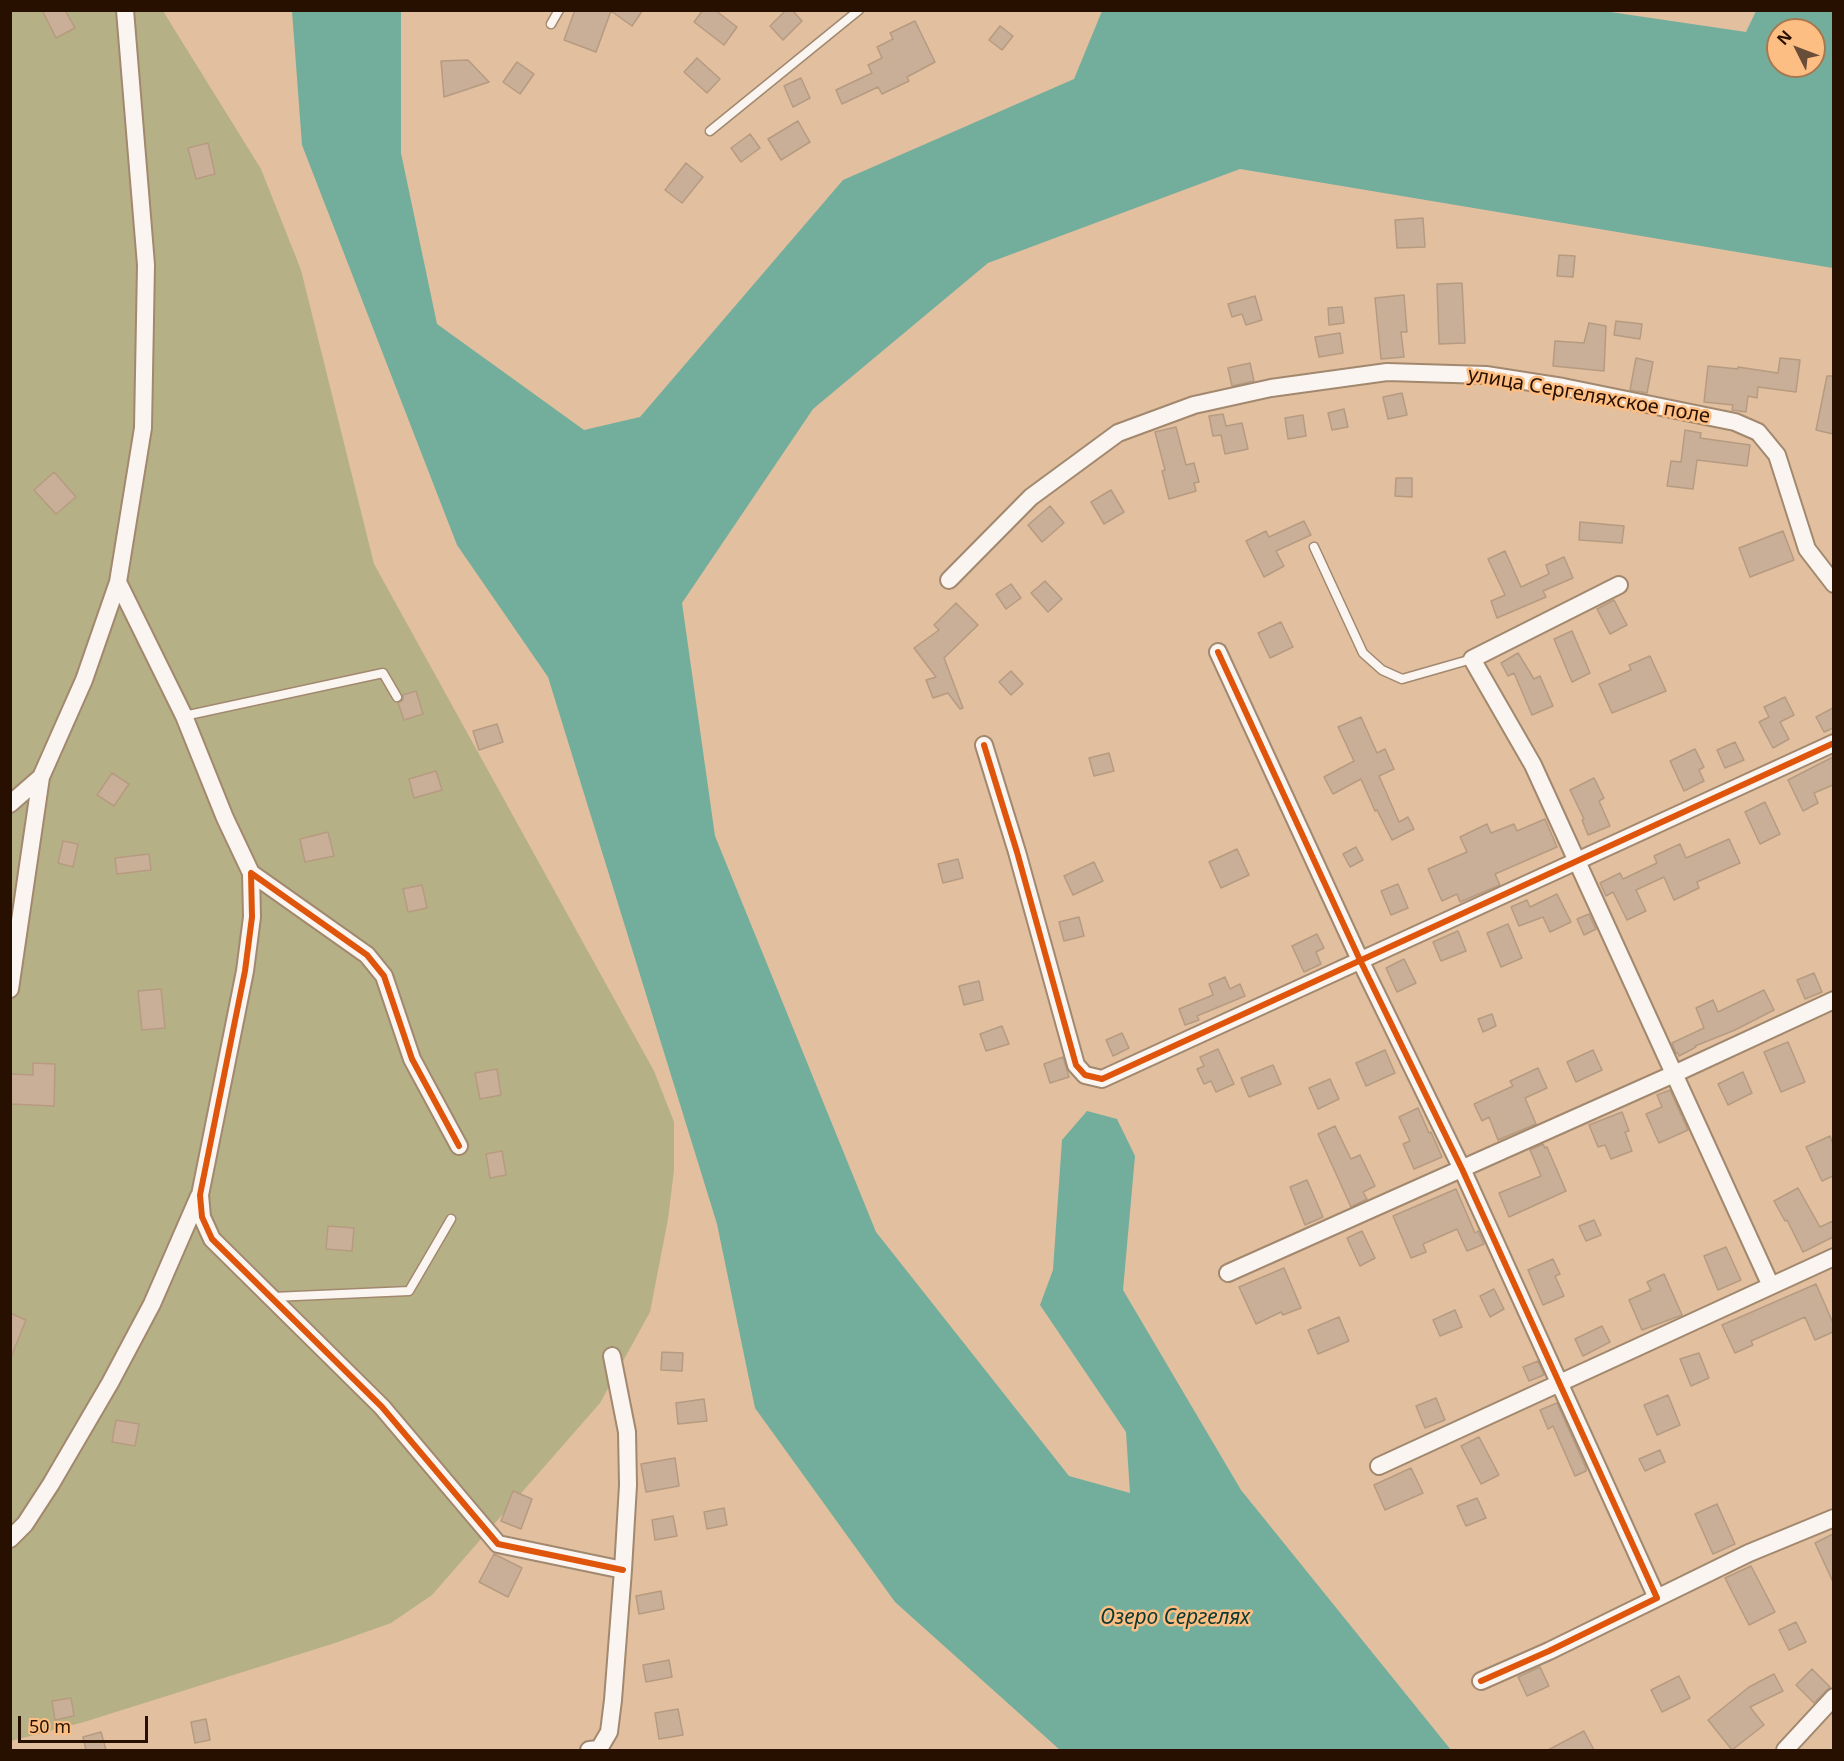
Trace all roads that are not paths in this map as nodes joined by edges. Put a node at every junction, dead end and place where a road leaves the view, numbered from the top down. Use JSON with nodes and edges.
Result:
{"nodes":[{"id":1,"x":125,"y":10,"type":"edge"},
{"id":2,"x":559,"y":10,"type":"edge"},
{"id":3,"x":859,"y":10,"type":"edge"},
{"id":4,"x":551,"y":24,"type":"dead end"},
{"id":5,"x":710,"y":131,"type":"dead end"},
{"id":6,"x":1314,"y":547,"type":"dead end"},
{"id":7,"x":949,"y":580,"type":"dead end"},
{"id":8,"x":118,"y":582,"type":"junction"},
{"id":9,"x":1833,"y":584,"type":"edge"},
{"id":10,"x":1619,"y":585,"type":"dead end"},
{"id":11,"x":1218,"y":652,"type":"dead end"},
{"id":12,"x":1472,"y":659,"type":"junction"},
{"id":13,"x":396,"y":697,"type":"dead end"},
{"id":14,"x":184,"y":716,"type":"junction"},
{"id":15,"x":1833,"y":742,"type":"edge"},
{"id":16,"x":984,"y":745,"type":"dead end"},
{"id":17,"x":41,"y":777,"type":"junction"},
{"id":18,"x":10,"y":804,"type":"edge"},
{"id":19,"x":1576,"y":861,"type":"junction"},
{"id":20,"x":250,"y":873,"type":"junction"},
{"id":21,"x":1360,"y":960,"type":"junction"},
{"id":22,"x":10,"y":989,"type":"edge"},
{"id":23,"x":1833,"y":1000,"type":"edge"},
{"id":24,"x":1674,"y":1074,"type":"junction"},
{"id":25,"x":459,"y":1146,"type":"dead end"},
{"id":26,"x":1462,"y":1168,"type":"junction"},
{"id":27,"x":200,"y":1195,"type":"junction"},
{"id":28,"x":451,"y":1219,"type":"dead end"},
{"id":29,"x":1833,"y":1257,"type":"edge"},
{"id":30,"x":1228,"y":1273,"type":"dead end"},
{"id":31,"x":1771,"y":1286,"type":"junction"},
{"id":32,"x":273,"y":1297,"type":"junction"},
{"id":33,"x":612,"y":1356,"type":"dead end"},
{"id":34,"x":1559,"y":1383,"type":"junction"},
{"id":35,"x":1379,"y":1466,"type":"dead end"},
{"id":36,"x":1833,"y":1518,"type":"edge"},
{"id":37,"x":10,"y":1539,"type":"edge"},
{"id":38,"x":623,"y":1570,"type":"junction"},
{"id":39,"x":1657,"y":1598,"type":"junction"},
{"id":40,"x":1481,"y":1681,"type":"dead end"},
{"id":41,"x":1833,"y":1697,"type":"edge"},
{"id":42,"x":596,"y":1750,"type":"edge"},
{"id":43,"x":1785,"y":1750,"type":"edge"}],
"edges":[{"from":1,"to":8,"type":"street"},
{"from":2,"to":4,"type":"lane"},
{"from":3,"to":5,"type":"lane"},
{"from":6,"to":12,"type":"lane"},
{"from":7,"to":9,"type":"street","name":"улица Сергеляхское поле"},
{"from":8,"to":14,"type":"street"},
{"from":8,"to":17,"type":"street"},
{"from":10,"to":12,"type":"street"},
{"from":11,"to":21,"type":"street"},
{"from":12,"to":19,"type":"street"},
{"from":13,"to":14,"type":"lane"},
{"from":14,"to":20,"type":"street"},
{"from":15,"to":19,"type":"street"},
{"from":16,"to":21,"type":"street"},
{"from":17,"to":18,"type":"street"},
{"from":17,"to":22,"type":"street"},
{"from":19,"to":21,"type":"street"},
{"from":19,"to":24,"type":"street"},
{"from":20,"to":25,"type":"street"},
{"from":20,"to":27,"type":"street"},
{"from":21,"to":26,"type":"street"},
{"from":23,"to":24,"type":"street"},
{"from":24,"to":26,"type":"street"},
{"from":24,"to":31,"type":"street"},
{"from":26,"to":30,"type":"street"},
{"from":26,"to":34,"type":"street"},
{"from":27,"to":32,"type":"street"},
{"from":27,"to":37,"type":"street"},
{"from":28,"to":32,"type":"lane"},
{"from":29,"to":31,"type":"street"},
{"from":31,"to":34,"type":"street"},
{"from":32,"to":38,"type":"street"},
{"from":33,"to":38,"type":"street"},
{"from":34,"to":35,"type":"street"},
{"from":34,"to":39,"type":"street"},
{"from":36,"to":39,"type":"street"},
{"from":38,"to":42,"type":"street"},
{"from":39,"to":40,"type":"street"},
{"from":41,"to":43,"type":"street"}]}
